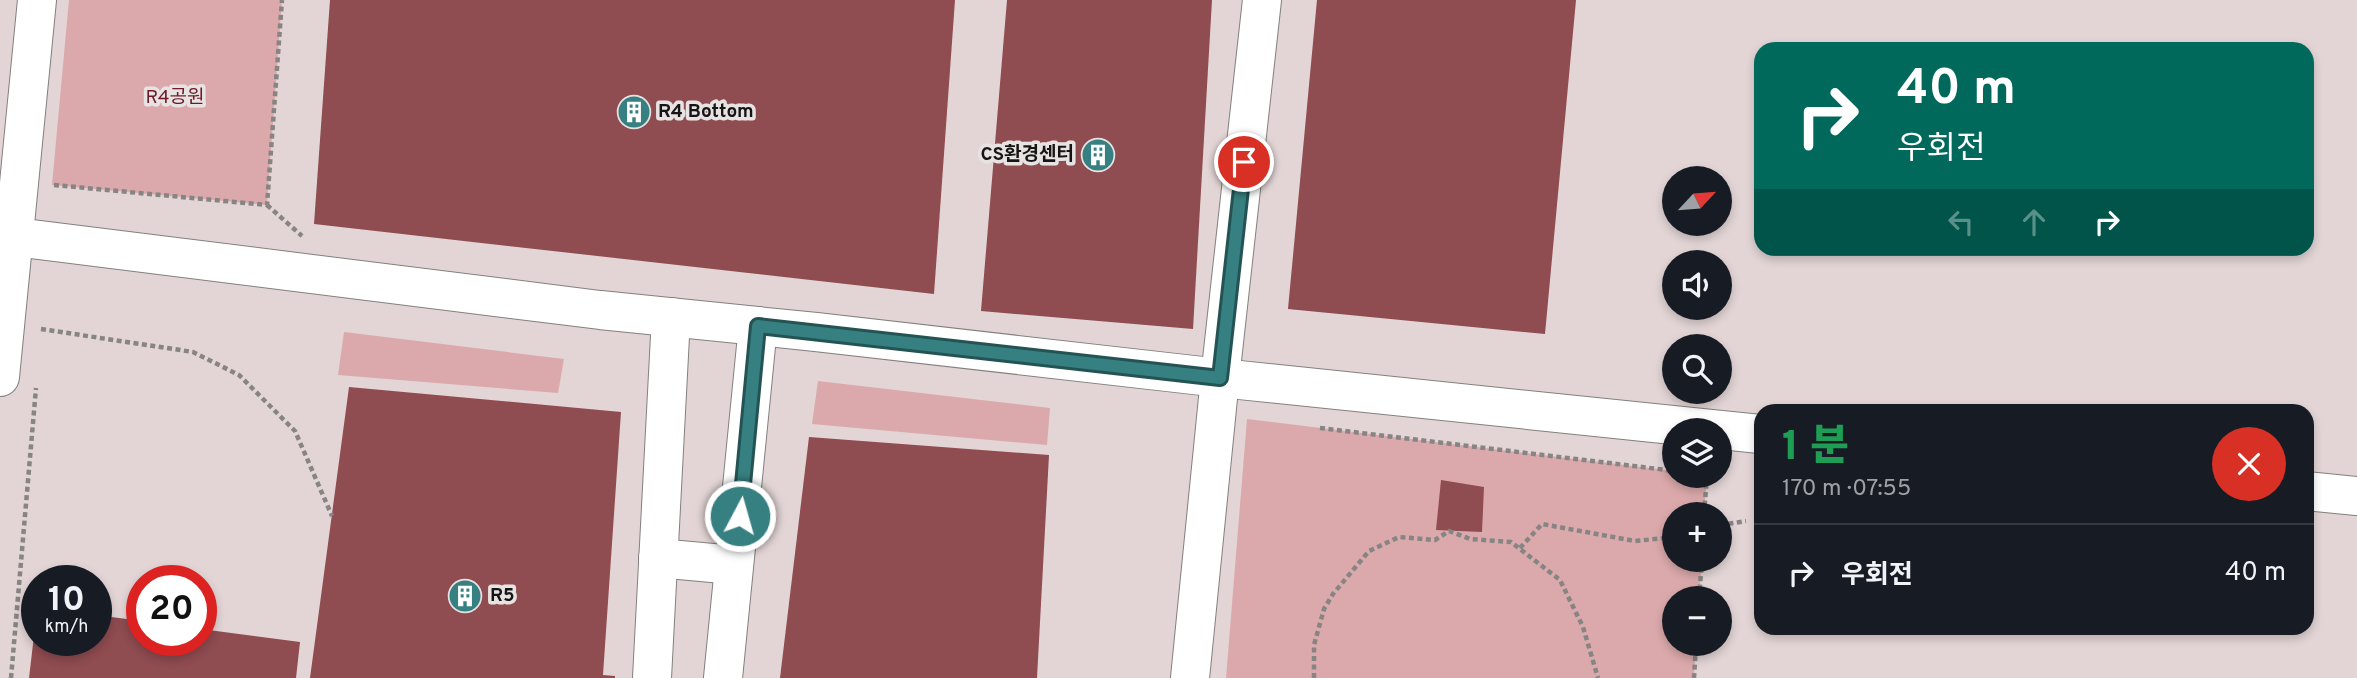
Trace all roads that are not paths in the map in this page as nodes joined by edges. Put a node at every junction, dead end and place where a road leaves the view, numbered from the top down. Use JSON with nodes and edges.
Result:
{"nodes":[{"id":1,"x":37,"y":0,"type":"edge"},
{"id":2,"x":1262,"y":0,"type":"edge"},
{"id":3,"x":7,"y":235,"type":"edge"},
{"id":4,"x":671,"y":317,"type":"junction"},
{"id":5,"x":758,"y":326,"type":"junction"},
{"id":6,"x":1220,"y":378,"type":"junction"},
{"id":7,"x":18,"y":379,"type":"edge"},
{"id":8,"x":1754,"y":434,"type":"edge"},
{"id":9,"x":2314,"y":492,"type":"edge"},
{"id":10,"x":2357,"y":496,"type":"edge"},
{"id":11,"x":658,"y":558,"type":"junction"},
{"id":12,"x":734,"y":565,"type":"junction"},
{"id":13,"x":653,"y":678,"type":"edge"},
{"id":14,"x":723,"y":678,"type":"edge"},
{"id":15,"x":1190,"y":678,"type":"edge"}],
"edges":[{"from":1,"to":3,"type":"lane"},
{"from":2,"to":6,"type":"lane"},
{"from":3,"to":4,"type":"lane"},
{"from":3,"to":7,"type":"lane"},
{"from":4,"to":5,"type":"lane"},
{"from":4,"to":11,"type":"lane"},
{"from":5,"to":6,"type":"lane"},
{"from":5,"to":12,"type":"lane"},
{"from":6,"to":8,"type":"lane"},
{"from":6,"to":15,"type":"lane"},
{"from":9,"to":10,"type":"lane"},
{"from":11,"to":12,"type":"lane"},
{"from":11,"to":13,"type":"lane"},
{"from":12,"to":14,"type":"lane"}]}
